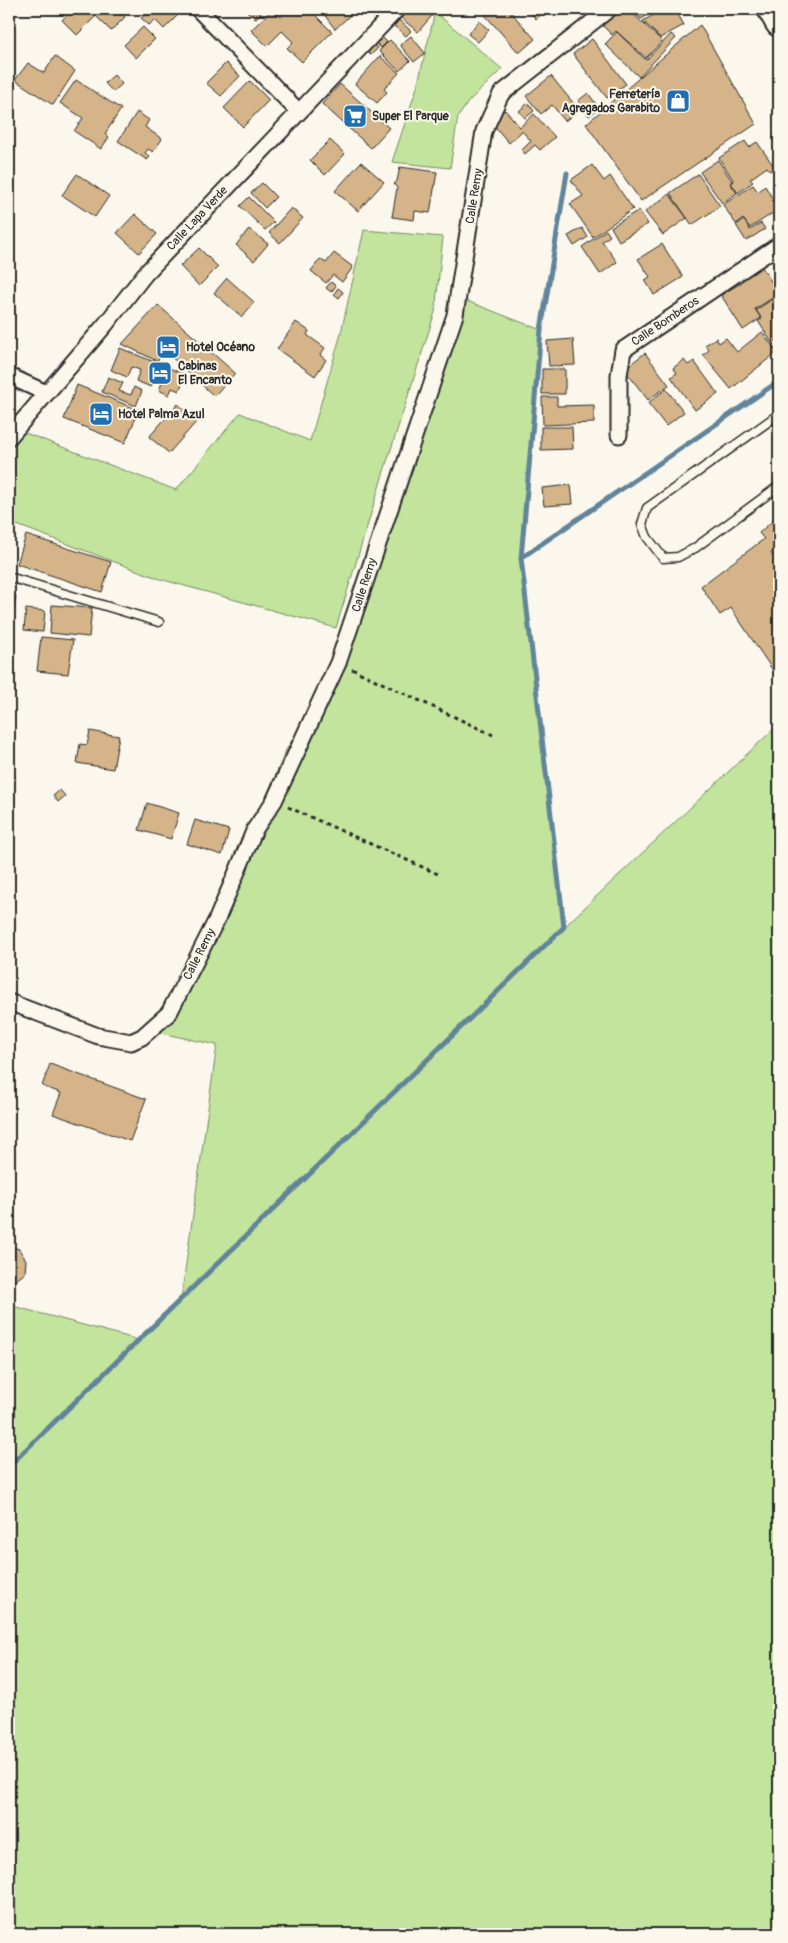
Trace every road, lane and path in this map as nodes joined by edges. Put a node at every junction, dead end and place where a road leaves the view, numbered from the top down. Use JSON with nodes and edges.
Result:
{"nodes":[{"id":1,"x":198,"y":9,"type":"edge"},
{"id":2,"x":397,"y":9,"type":"edge"},
{"id":3,"x":609,"y":9,"type":"edge"},
{"id":4,"x":771,"y":9,"type":"edge"},
{"id":5,"x":779,"y":23,"type":"edge"},
{"id":6,"x":298,"y":110,"type":"junction"},
{"id":7,"x":779,"y":245,"type":"edge"},
{"id":8,"x":9,"y":376,"type":"edge"},
{"id":9,"x":46,"y":393,"type":"junction"},
{"id":10,"x":779,"y":414,"type":"edge"},
{"id":11,"x":619,"y":435,"type":"dead end"},
{"id":12,"x":9,"y":437,"type":"edge"},
{"id":13,"x":779,"y":486,"type":"edge"},
{"id":14,"x":9,"y":577,"type":"edge"},
{"id":15,"x":159,"y":622,"type":"dead end"},
{"id":16,"x":338,"y":663,"type":"junction"},
{"id":17,"x":494,"y":735,"type":"dead end"},
{"id":18,"x":274,"y":801,"type":"junction"},
{"id":19,"x":438,"y":874,"type":"dead end"},
{"id":20,"x":9,"y":1002,"type":"edge"}],
"edges":[{"from":1,"to":6,"type":"street"},
{"from":2,"to":6,"type":"street","name":"Calle Lapa Verde"},
{"from":3,"to":16,"type":"street","name":"Calle Remy"},
{"from":4,"to":5,"type":"highway"},
{"from":6,"to":9,"type":"street","name":"Calle Lapa Verde"},
{"from":7,"to":11,"type":"street","name":"Calle Bomberos"},
{"from":8,"to":9,"type":"street"},
{"from":9,"to":12,"type":"street","name":"Calle Lapa Verde"},
{"from":10,"to":13,"type":"lane"},
{"from":14,"to":15,"type":"lane"},
{"from":16,"to":17,"type":"path"},
{"from":16,"to":18,"type":"street","name":"Calle Remy"},
{"from":18,"to":19,"type":"path"},
{"from":18,"to":20,"type":"street","name":"Calle Remy"}]}
